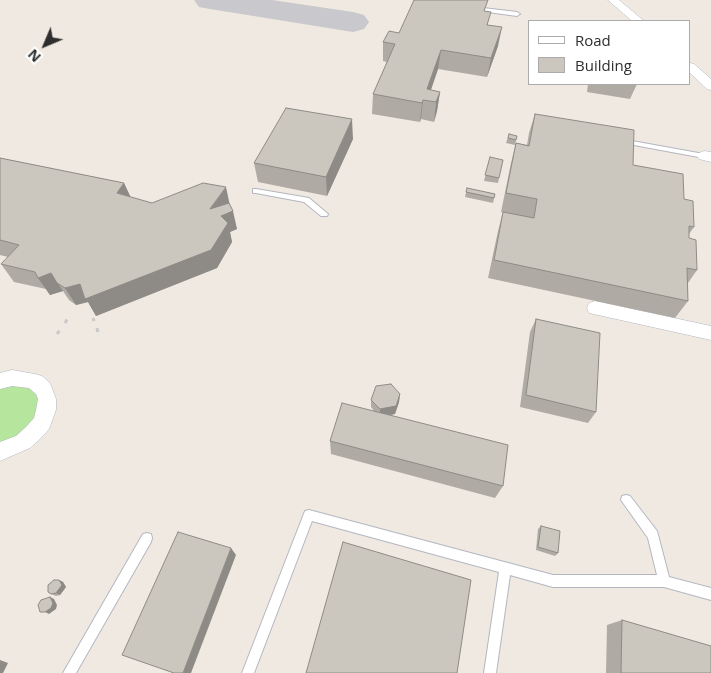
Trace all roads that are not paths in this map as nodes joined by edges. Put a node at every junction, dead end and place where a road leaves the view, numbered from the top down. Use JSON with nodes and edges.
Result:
{"nodes":[{"id":1,"x":613,"y":0,"type":"edge"},
{"id":2,"x":470,"y":8,"type":"edge"},
{"id":3,"x":516,"y":14,"type":"dead end"},
{"id":4,"x":637,"y":20,"type":"edge"},
{"id":5,"x":691,"y":68,"type":"edge"},
{"id":6,"x":711,"y":86,"type":"edge"},
{"id":7,"x":616,"y":140,"type":"edge"},
{"id":8,"x":708,"y":157,"type":"edge"},
{"id":9,"x":256,"y":191,"type":"dead end"},
{"id":10,"x":324,"y":214,"type":"dead end"},
{"id":11,"x":595,"y":308,"type":"dead end"},
{"id":12,"x":711,"y":333,"type":"edge"},
{"id":13,"x":0,"y":381,"type":"edge"},
{"id":14,"x":3,"y":451,"type":"edge"},
{"id":15,"x":626,"y":500,"type":"dead end"},
{"id":16,"x":147,"y":538,"type":"dead end"},
{"id":17,"x":505,"y":568,"type":"junction"},
{"id":18,"x":664,"y":581,"type":"junction"},
{"id":19,"x":711,"y":594,"type":"edge"},
{"id":20,"x":69,"y":673,"type":"edge"},
{"id":21,"x":248,"y":673,"type":"edge"},
{"id":22,"x":490,"y":673,"type":"edge"}],
"edges":[{"from":1,"to":4,"type":"street"},
{"from":2,"to":3,"type":"lane"},
{"from":5,"to":6,"type":"street"},
{"from":7,"to":8,"type":"lane"},
{"from":9,"to":10,"type":"lane"},
{"from":11,"to":12,"type":"street"},
{"from":13,"to":14,"type":"street"},
{"from":15,"to":18,"type":"lane"},
{"from":16,"to":20,"type":"lane"},
{"from":17,"to":18,"type":"lane"},
{"from":17,"to":21,"type":"lane"},
{"from":17,"to":22,"type":"lane"},
{"from":18,"to":19,"type":"lane"}]}
